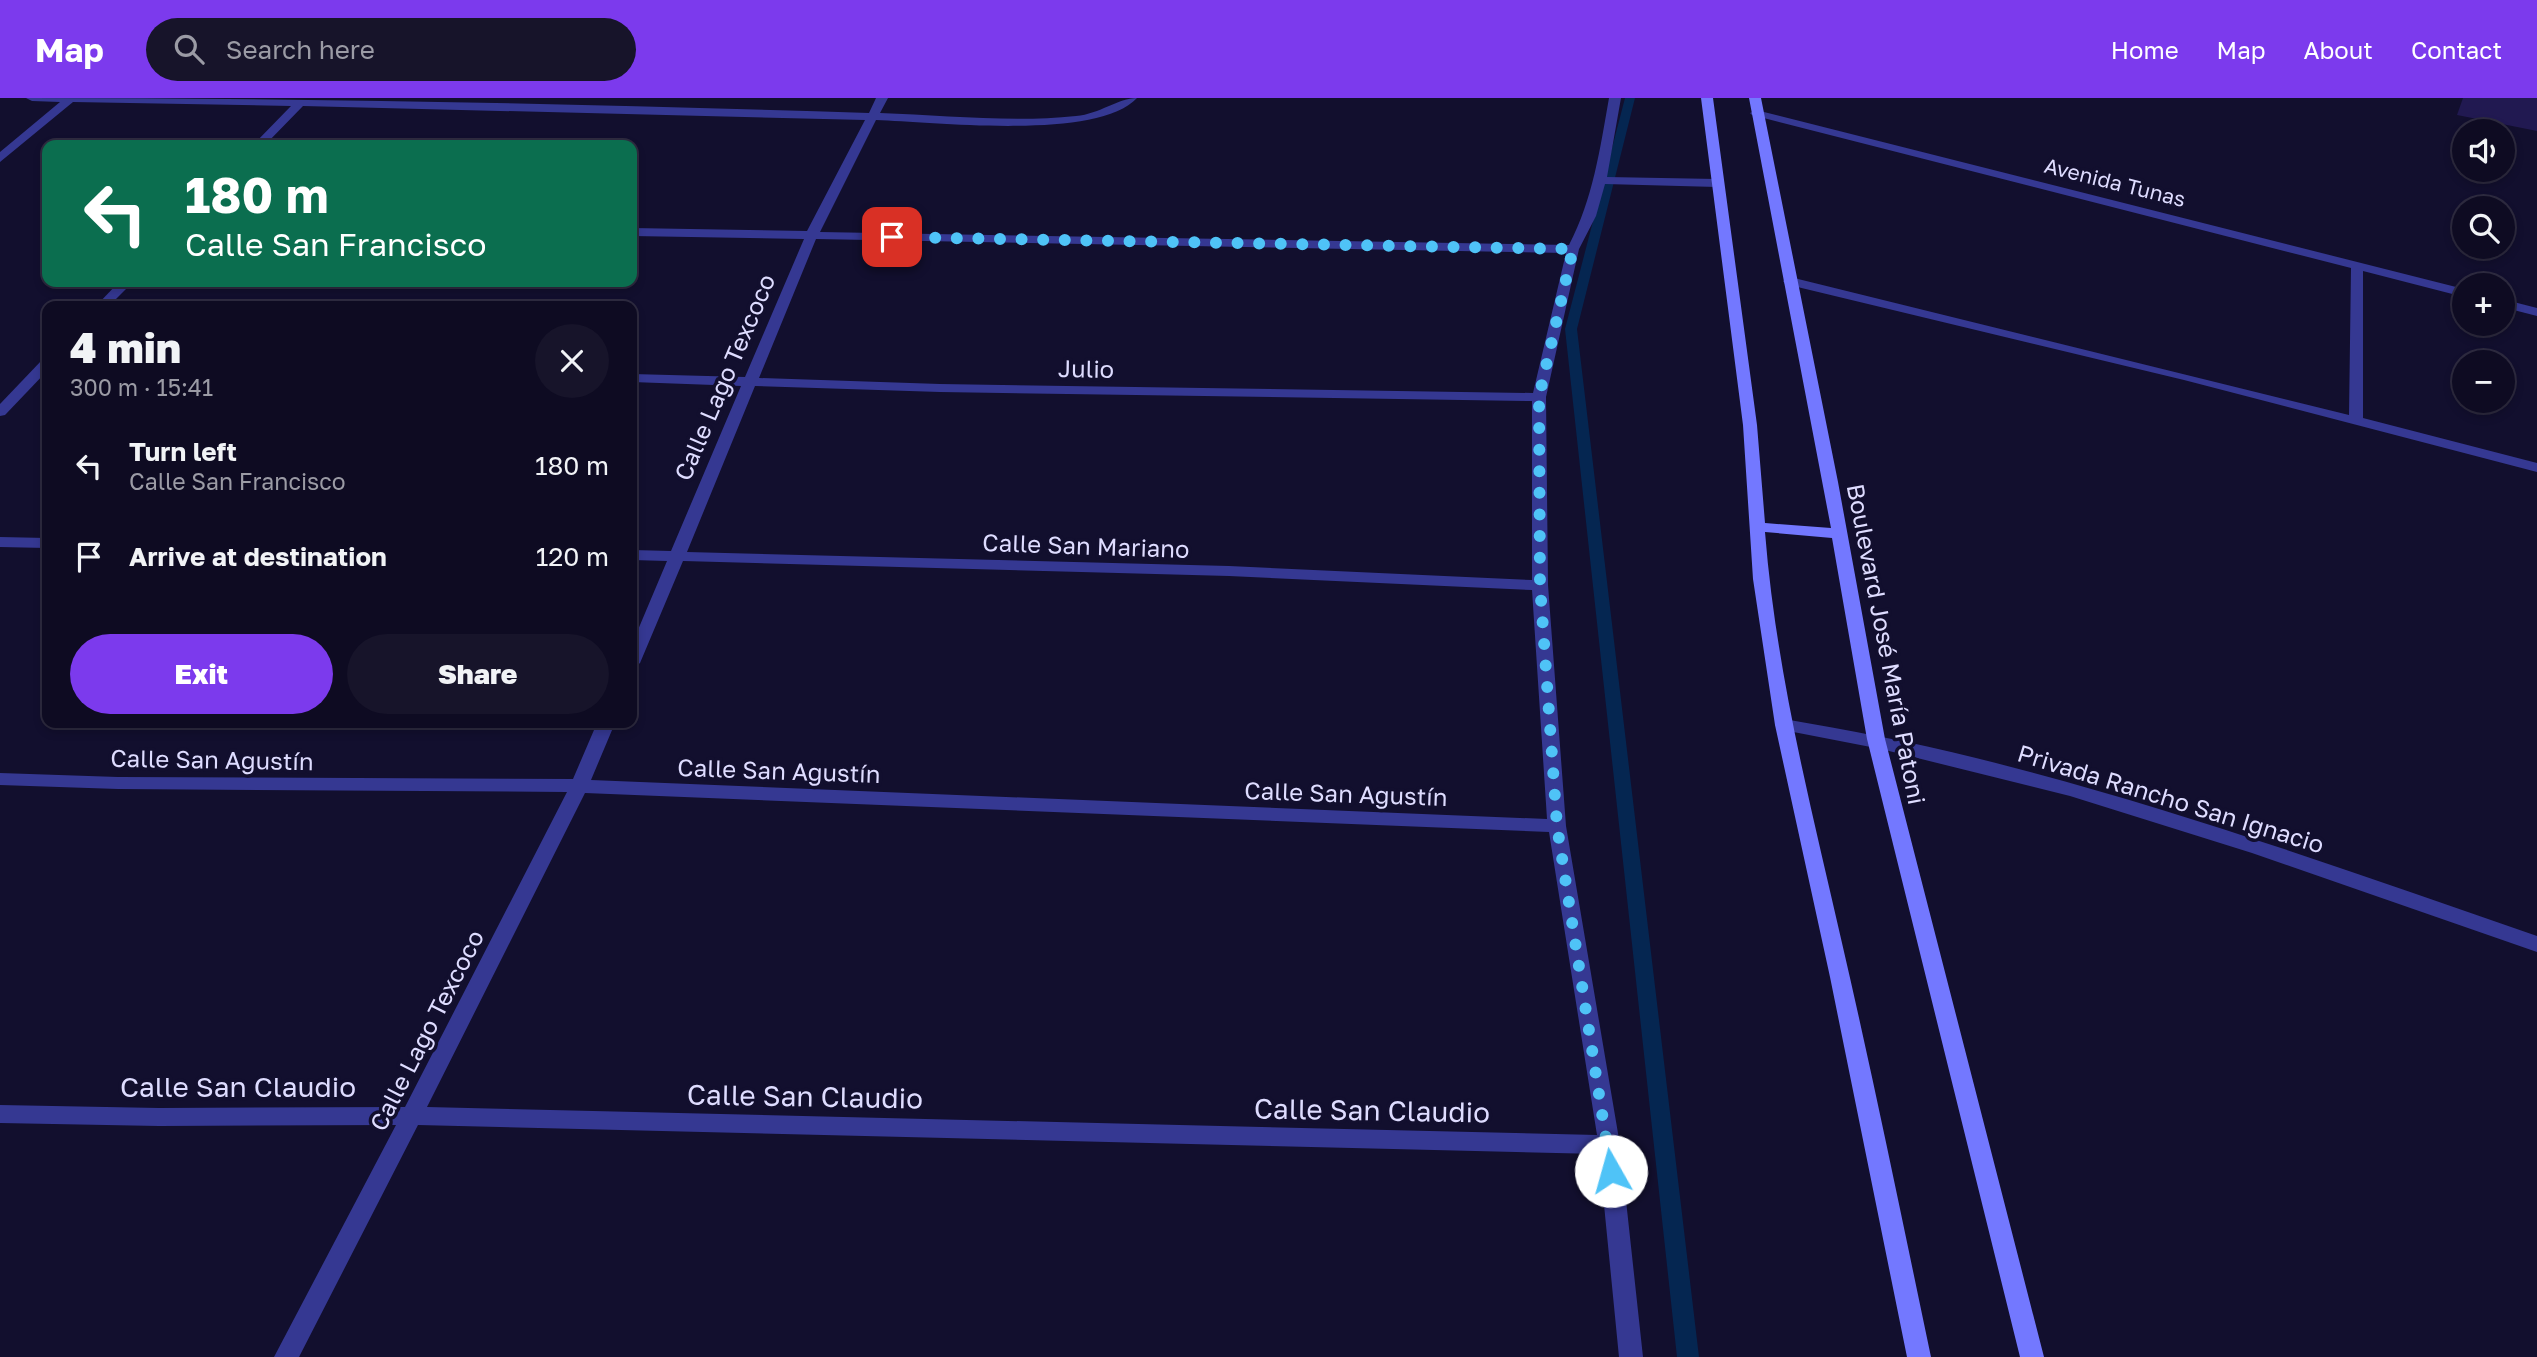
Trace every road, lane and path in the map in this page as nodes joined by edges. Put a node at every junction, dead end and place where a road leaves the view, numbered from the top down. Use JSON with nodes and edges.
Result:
{"nodes":[{"id":1,"x":32,"y":98,"type":"edge"},
{"id":2,"x":649,"y":98,"type":"edge"},
{"id":3,"x":882,"y":98,"type":"edge"},
{"id":4,"x":1131,"y":98,"type":"edge"},
{"id":5,"x":1615,"y":98,"type":"edge"},
{"id":6,"x":1707,"y":98,"type":"edge"},
{"id":7,"x":70,"y":99,"type":"edge"},
{"id":8,"x":299,"y":104,"type":"junction"},
{"id":9,"x":1756,"y":105,"type":"edge"},
{"id":10,"x":641,"y":109,"type":"junction"},
{"id":11,"x":873,"y":115,"type":"junction"},
{"id":12,"x":264,"y":140,"type":"edge"},
{"id":13,"x":0,"y":158,"type":"edge"},
{"id":14,"x":1602,"y":180,"type":"junction"},
{"id":15,"x":1717,"y":183,"type":"junction"},
{"id":16,"x":637,"y":232,"type":"edge"},
{"id":17,"x":811,"y":236,"type":"junction"},
{"id":18,"x":1573,"y":249,"type":"junction"},
{"id":19,"x":2357,"y":265,"type":"junction"},
{"id":20,"x":1790,"y":281,"type":"junction"},
{"id":21,"x":121,"y":287,"type":"edge"},
{"id":22,"x":2452,"y":290,"type":"edge"},
{"id":23,"x":107,"y":301,"type":"edge"},
{"id":24,"x":2515,"y":306,"type":"edge"},
{"id":25,"x":2537,"y":312,"type":"edge"},
{"id":26,"x":42,"y":368,"type":"edge"},
{"id":27,"x":637,"y":379,"type":"edge"},
{"id":28,"x":751,"y":383,"type":"junction"},
{"id":29,"x":1539,"y":397,"type":"junction"},
{"id":30,"x":0,"y":412,"type":"edge"},
{"id":31,"x":2356,"y":421,"type":"junction"},
{"id":32,"x":2537,"y":468,"type":"edge"},
{"id":33,"x":1757,"y":527,"type":"junction"},
{"id":34,"x":1839,"y":534,"type":"junction"},
{"id":35,"x":0,"y":542,"type":"edge"},
{"id":36,"x":42,"y":543,"type":"edge"},
{"id":37,"x":637,"y":555,"type":"edge"},
{"id":38,"x":677,"y":556,"type":"junction"},
{"id":39,"x":1540,"y":585,"type":"junction"},
{"id":40,"x":637,"y":651,"type":"edge"},
{"id":41,"x":1784,"y":724,"type":"junction"},
{"id":42,"x":604,"y":728,"type":"edge"},
{"id":43,"x":1876,"y":739,"type":"junction"},
{"id":44,"x":0,"y":779,"type":"edge"},
{"id":45,"x":579,"y":786,"type":"junction"},
{"id":46,"x":1557,"y":826,"type":"junction"},
{"id":47,"x":2537,"y":944,"type":"edge"},
{"id":48,"x":0,"y":1114,"type":"edge"},
{"id":49,"x":411,"y":1116,"type":"junction"},
{"id":50,"x":1609,"y":1145,"type":"junction"},
{"id":51,"x":286,"y":1357,"type":"edge"},
{"id":52,"x":1631,"y":1357,"type":"edge"},
{"id":53,"x":1919,"y":1357,"type":"edge"},
{"id":54,"x":2032,"y":1357,"type":"edge"}],
"edges":[{"from":1,"to":7,"type":"street"},
{"from":2,"to":10,"type":"street"},
{"from":3,"to":11,"type":"street","name":"Calle Lago Texcoco"},
{"from":4,"to":11,"type":"street"},
{"from":5,"to":14,"type":"street"},
{"from":6,"to":15,"type":"main road"},
{"from":7,"to":8,"type":"street"},
{"from":7,"to":13,"type":"street"},
{"from":8,"to":10,"type":"street"},
{"from":8,"to":12,"type":"street"},
{"from":9,"to":19,"type":"street","name":"Avenida Tunas"},
{"from":9,"to":20,"type":"main road","name":"Boulevard José María Patoni"},
{"from":10,"to":11,"type":"street"},
{"from":11,"to":17,"type":"street","name":"Calle Lago Texcoco"},
{"from":14,"to":15,"type":"street"},
{"from":14,"to":18,"type":"street"},
{"from":15,"to":33,"type":"main road"},
{"from":16,"to":17,"type":"street"},
{"from":17,"to":18,"type":"street"},
{"from":17,"to":28,"type":"street","name":"Calle Lago Texcoco"},
{"from":18,"to":29,"type":"street"},
{"from":19,"to":22,"type":"street","name":"Avenida Tunas"},
{"from":19,"to":31,"type":"street"},
{"from":20,"to":31,"type":"street"},
{"from":20,"to":34,"type":"main road","name":"Boulevard José María Patoni"},
{"from":21,"to":23,"type":"street"},
{"from":24,"to":25,"type":"street"},
{"from":26,"to":30,"type":"street"},
{"from":27,"to":28,"type":"street","name":"Julio"},
{"from":28,"to":29,"type":"street","name":"Julio"},
{"from":28,"to":38,"type":"street","name":"Calle Lago Texcoco"},
{"from":29,"to":39,"type":"street"},
{"from":31,"to":32,"type":"street"},
{"from":33,"to":34,"type":"main road"},
{"from":33,"to":41,"type":"main road"},
{"from":34,"to":43,"type":"main road","name":"Boulevard José María Patoni"},
{"from":35,"to":36,"type":"street"},
{"from":37,"to":38,"type":"street","name":"Calle San Mariano"},
{"from":38,"to":39,"type":"street","name":"Calle San Mariano"},
{"from":38,"to":40,"type":"street","name":"Calle Lago Texcoco"},
{"from":39,"to":46,"type":"street"},
{"from":41,"to":43,"type":"street","name":"Privada Rancho San Ignacio"},
{"from":41,"to":53,"type":"main road"},
{"from":42,"to":45,"type":"street","name":"Calle Lago Texcoco"},
{"from":43,"to":47,"type":"street","name":"Privada Rancho San Ignacio"},
{"from":43,"to":54,"type":"main road","name":"Boulevard José María Patoni"},
{"from":44,"to":45,"type":"street","name":"Calle San Agustín"},
{"from":45,"to":46,"type":"street","name":"Calle San Agustín"},
{"from":45,"to":49,"type":"street","name":"Calle Lago Texcoco"},
{"from":46,"to":50,"type":"street"},
{"from":48,"to":49,"type":"street","name":"Calle San Claudio"},
{"from":49,"to":50,"type":"street","name":"Calle San Claudio"},
{"from":49,"to":51,"type":"street","name":"Calle Lago Texcoco"},
{"from":50,"to":52,"type":"street"}]}
